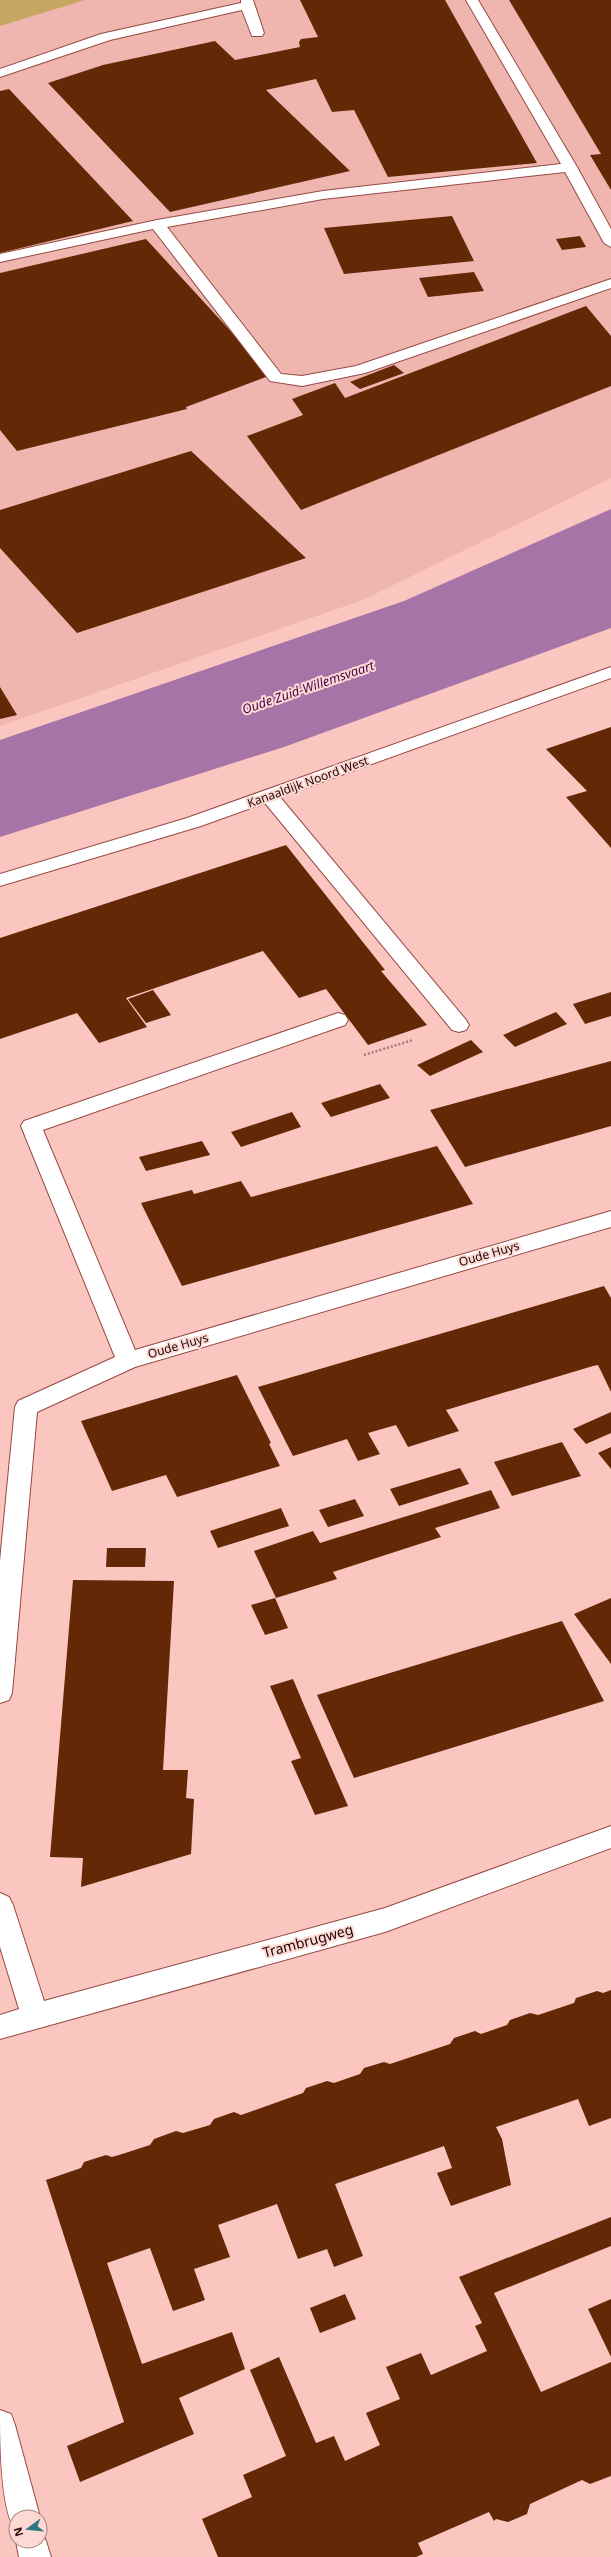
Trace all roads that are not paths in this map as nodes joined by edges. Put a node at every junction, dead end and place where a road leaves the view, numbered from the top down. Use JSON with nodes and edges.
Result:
{"nodes":[{"id":1,"x":472,"y":0,"type":"edge"},
{"id":2,"x":247,"y":3,"type":"edge"},
{"id":3,"x":257,"y":32,"type":"dead end"},
{"id":4,"x":0,"y":73,"type":"edge"},
{"id":5,"x":570,"y":167,"type":"junction"},
{"id":6,"x":157,"y":224,"type":"junction"},
{"id":7,"x":611,"y":243,"type":"edge"},
{"id":8,"x":0,"y":258,"type":"edge"},
{"id":9,"x":611,"y":282,"type":"edge"},
{"id":10,"x":611,"y":672,"type":"edge"},
{"id":11,"x":269,"y":796,"type":"junction"},
{"id":12,"x":0,"y":880,"type":"edge"},
{"id":13,"x":338,"y":1020,"type":"road end"},
{"id":14,"x":459,"y":1025,"type":"road end"},
{"id":15,"x":611,"y":1219,"type":"edge"},
{"id":16,"x":128,"y":1361,"type":"junction"},
{"id":17,"x":0,"y":1693,"type":"edge"},
{"id":18,"x":611,"y":1837,"type":"edge"},
{"id":19,"x":0,"y":1905,"type":"edge"},
{"id":20,"x":35,"y":2016,"type":"junction"},
{"id":21,"x":0,"y":2027,"type":"edge"},
{"id":22,"x":0,"y":2425,"type":"edge"},
{"id":23,"x":23,"y":2509,"type":"edge"}],
"edges":[{"from":1,"to":5,"type":"street"},
{"from":2,"to":3,"type":"street"},
{"from":2,"to":4,"type":"street"},
{"from":5,"to":6,"type":"street"},
{"from":5,"to":7,"type":"street"},
{"from":6,"to":8,"type":"street"},
{"from":6,"to":9,"type":"street"},
{"from":10,"to":11,"type":"street","name":"Kanaaldijk Noord West"},
{"from":11,"to":12,"type":"street","name":"Kanaaldijk Noord West"},
{"from":11,"to":14,"type":"street"},
{"from":13,"to":16,"type":"street"},
{"from":15,"to":16,"type":"street","name":"Oude Huys"},
{"from":16,"to":17,"type":"street","name":"Oude Huys"},
{"from":18,"to":20,"type":"street","name":"Trambrugweg"},
{"from":19,"to":20,"type":"street"},
{"from":20,"to":21,"type":"street","name":"Trambrugweg"},
{"from":22,"to":23,"type":"street"}]}
